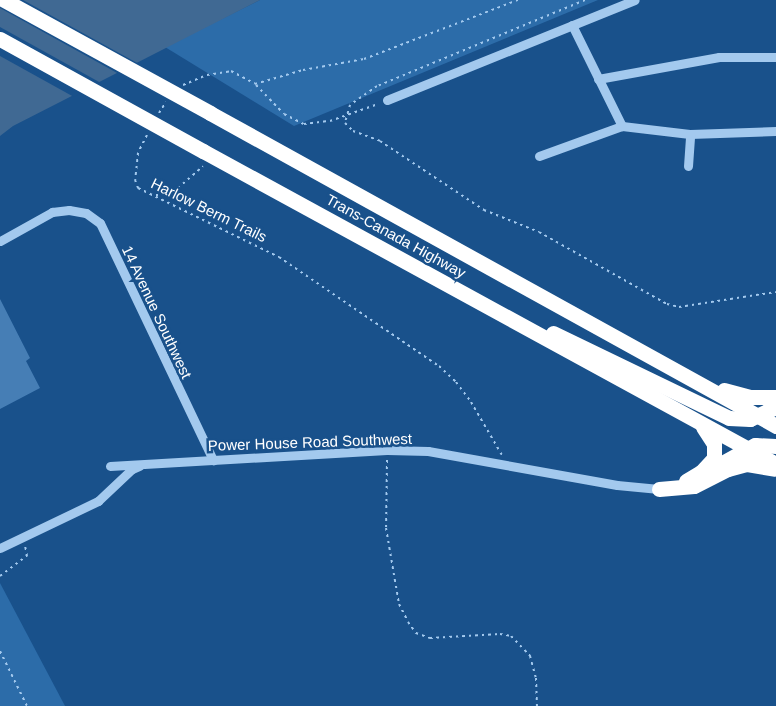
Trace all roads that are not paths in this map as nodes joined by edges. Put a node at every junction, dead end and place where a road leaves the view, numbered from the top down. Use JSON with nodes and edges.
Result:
{"nodes":[{"id":1,"x":4,"y":0,"type":"edge"},
{"id":2,"x":635,"y":0,"type":"edge"},
{"id":3,"x":572,"y":25,"type":"junction"},
{"id":4,"x":0,"y":39,"type":"edge"},
{"id":5,"x":776,"y":56,"type":"edge"},
{"id":6,"x":598,"y":79,"type":"junction"},
{"id":7,"x":387,"y":100,"type":"road end"},
{"id":8,"x":622,"y":126,"type":"junction"},
{"id":9,"x":776,"y":131,"type":"edge"},
{"id":10,"x":690,"y":134,"type":"junction"},
{"id":11,"x":538,"y":156,"type":"dead end"},
{"id":12,"x":688,"y":166,"type":"dead end"},
{"id":13,"x":0,"y":241,"type":"edge"},
{"id":14,"x":504,"y":315,"type":"junction"},
{"id":15,"x":688,"y":377,"type":"junction"},
{"id":16,"x":776,"y":397,"type":"edge"},
{"id":17,"x":776,"y":407,"type":"edge"},
{"id":18,"x":758,"y":416,"type":"junction"},
{"id":19,"x":701,"y":423,"type":"junction"},
{"id":20,"x":776,"y":426,"type":"edge"},
{"id":21,"x":776,"y":446,"type":"edge"},
{"id":22,"x":747,"y":448,"type":"junction"},
{"id":23,"x":212,"y":460,"type":"junction"},
{"id":24,"x":776,"y":464,"type":"edge"},
{"id":25,"x":142,"y":465,"type":"junction"},
{"id":26,"x":110,"y":466,"type":"dead end"},
{"id":27,"x":776,"y":470,"type":"edge"},
{"id":28,"x":692,"y":479,"type":"junction"},
{"id":29,"x":659,"y":489,"type":"junction"},
{"id":30,"x":0,"y":548,"type":"edge"}],
"edges":[{"from":1,"to":15,"type":"highway","name":"Trans-Canada Highway","bridge":true},
{"from":2,"to":3,"type":"street"},
{"from":3,"to":6,"type":"street"},
{"from":3,"to":7,"type":"street"},
{"from":4,"to":14,"type":"highway","name":"Trans-Canada Highway","bridge":true},
{"from":5,"to":6,"type":"street"},
{"from":6,"to":8,"type":"street"},
{"from":8,"to":10,"type":"street"},
{"from":8,"to":11,"type":"street"},
{"from":9,"to":10,"type":"street"},
{"from":10,"to":12,"type":"street"},
{"from":13,"to":23,"type":"street","name":"14 Avenue Southwest"},
{"from":14,"to":18,"type":"highway"},
{"from":14,"to":19,"type":"highway","name":"Trans-Canada Highway"},
{"from":15,"to":16,"type":"highway"},
{"from":15,"to":18,"type":"highway","name":"Trans-Canada Highway"},
{"from":17,"to":18,"type":"highway"},
{"from":18,"to":20,"type":"highway","name":"Trans-Canada Highway"},
{"from":19,"to":22,"type":"highway","name":"Trans-Canada Highway"},
{"from":19,"to":28,"type":"highway"},
{"from":21,"to":22,"type":"highway"},
{"from":22,"to":24,"type":"highway","name":"Trans-Canada Highway"},
{"from":22,"to":28,"type":"highway"},
{"from":23,"to":25,"type":"street","name":"Power House Road Southwest"},
{"from":23,"to":29,"type":"street","name":"Power House Road Southwest"},
{"from":25,"to":26,"type":"street","name":"Power House Road Southwest"},
{"from":25,"to":30,"type":"street"},
{"from":27,"to":29,"type":"highway"},
{"from":28,"to":29,"type":"highway"}]}
